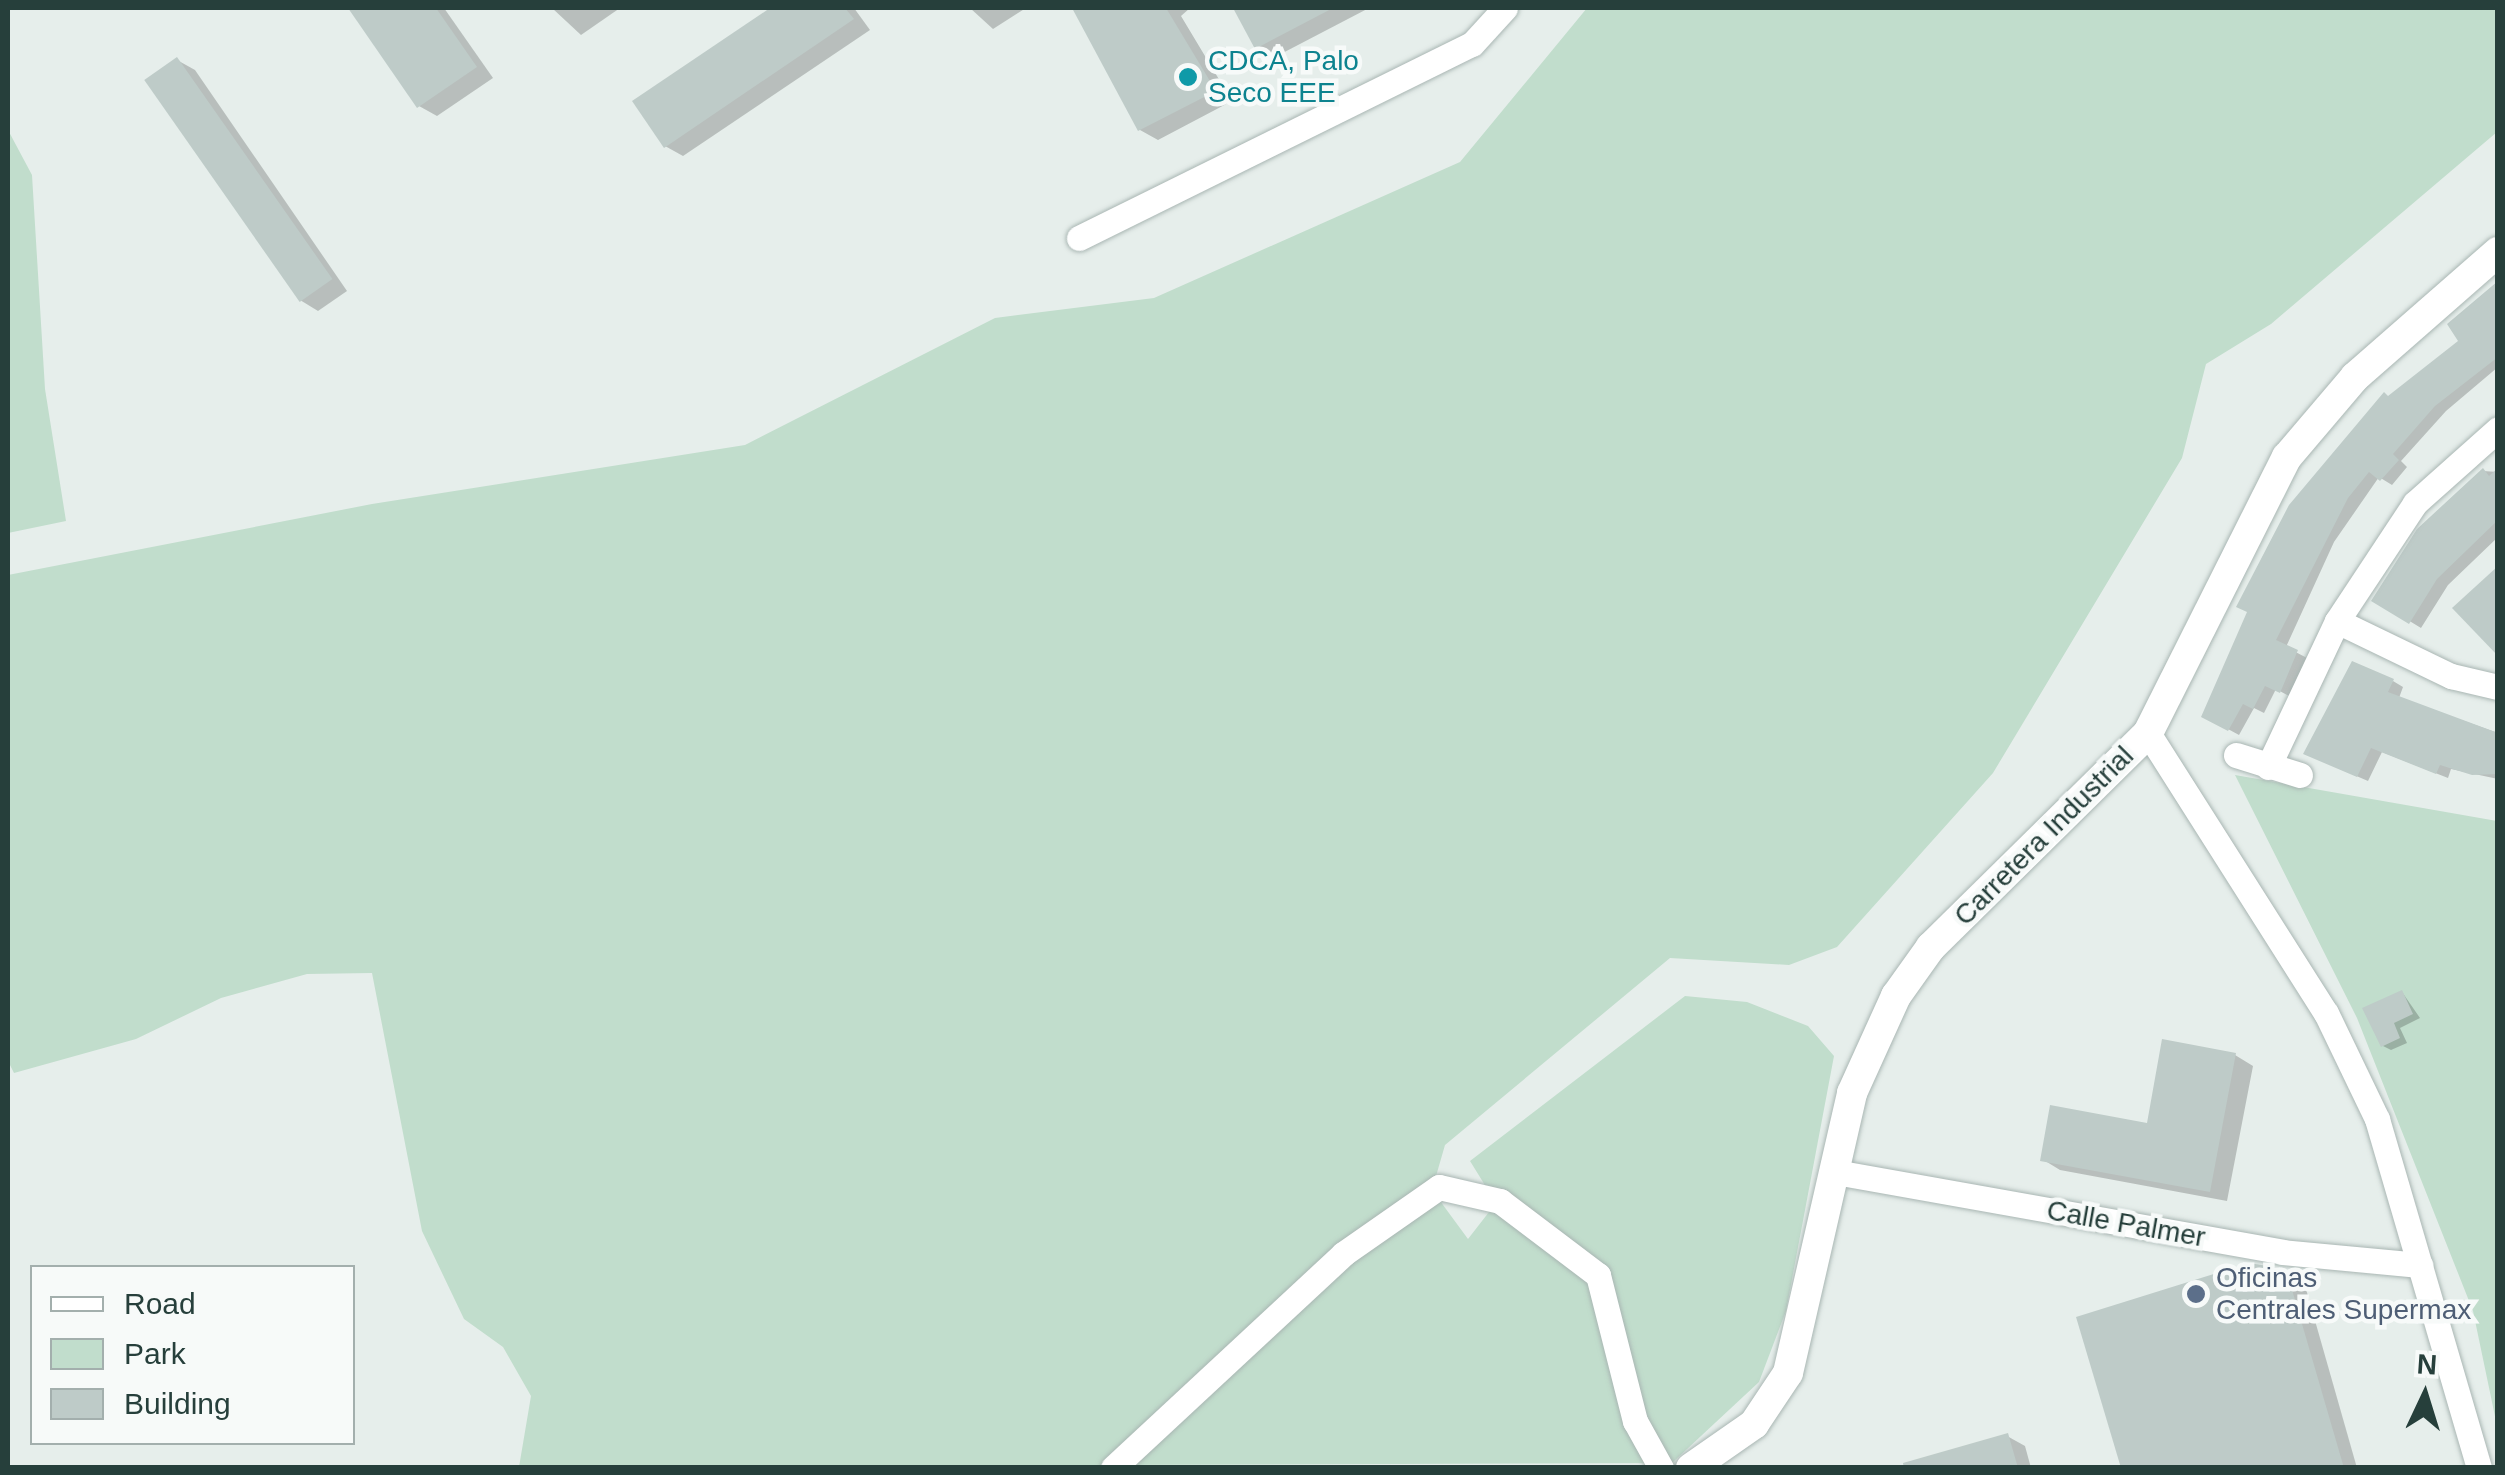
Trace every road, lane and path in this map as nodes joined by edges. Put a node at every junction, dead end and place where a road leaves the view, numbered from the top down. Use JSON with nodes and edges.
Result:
{"nodes":[{"id":1,"x":1504,"y":8,"type":"edge"},
{"id":2,"x":1079,"y":238,"type":"dead end"},
{"id":3,"x":2498,"y":252,"type":"edge"},
{"id":4,"x":2498,"y":429,"type":"edge"},
{"id":5,"x":2337,"y":621,"type":"junction"},
{"id":6,"x":2498,"y":686,"type":"edge"},
{"id":7,"x":2148,"y":733,"type":"junction"},
{"id":8,"x":2236,"y":755,"type":"dead end"},
{"id":9,"x":2268,"y":767,"type":"junction"},
{"id":10,"x":2300,"y":776,"type":"dead end"},
{"id":11,"x":1835,"y":1172,"type":"junction"},
{"id":12,"x":2420,"y":1265,"type":"junction"},
{"id":13,"x":1113,"y":1468,"type":"edge"},
{"id":14,"x":1661,"y":1468,"type":"edge"},
{"id":15,"x":1691,"y":1468,"type":"edge"},
{"id":16,"x":2479,"y":1468,"type":"edge"}],
"edges":[{"from":1,"to":2,"type":"street"},
{"from":3,"to":7,"type":"street","name":"Carretera Industrial"},
{"from":4,"to":5,"type":"street"},
{"from":5,"to":6,"type":"street"},
{"from":5,"to":9,"type":"street"},
{"from":7,"to":11,"type":"street","name":"Carretera Industrial"},
{"from":7,"to":12,"type":"street"},
{"from":8,"to":9,"type":"street"},
{"from":9,"to":10,"type":"street"},
{"from":11,"to":12,"type":"street","name":"Calle Palmer"},
{"from":11,"to":15,"type":"street","name":"Carretera Industrial"},
{"from":12,"to":16,"type":"street"},
{"from":13,"to":14,"type":"street"}]}
